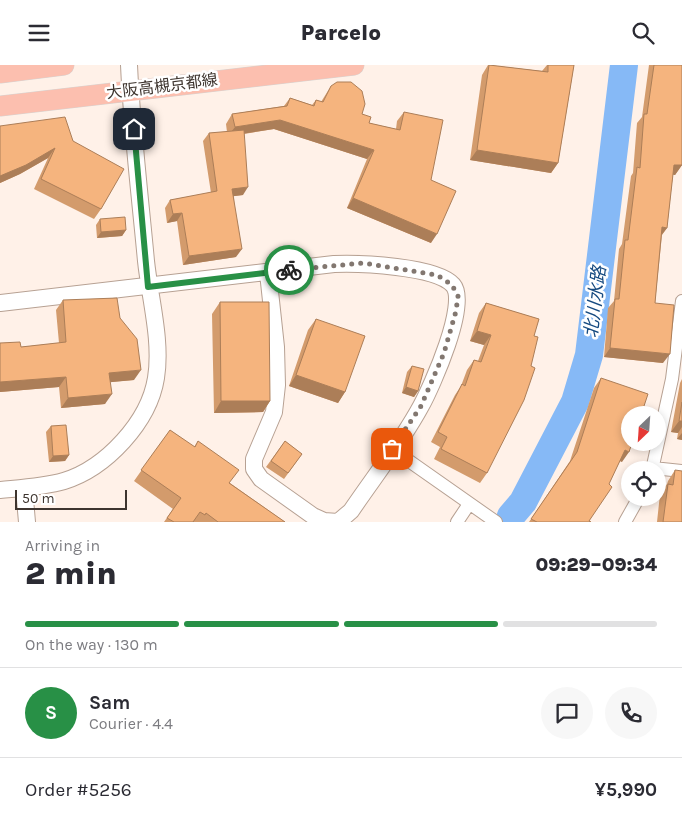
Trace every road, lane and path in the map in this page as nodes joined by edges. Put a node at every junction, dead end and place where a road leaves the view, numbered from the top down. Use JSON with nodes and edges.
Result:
{"nodes":[{"id":1,"x":64,"y":65,"type":"edge"},
{"id":2,"x":128,"y":65,"type":"edge"},
{"id":3,"x":354,"y":65,"type":"edge"},
{"id":4,"x":0,"y":73,"type":"edge"},
{"id":5,"x":130,"y":90,"type":"junction"},
{"id":6,"x":0,"y":106,"type":"edge"},
{"id":7,"x":268,"y":273,"type":"junction"},
{"id":8,"x":148,"y":287,"type":"junction"},
{"id":9,"x":682,"y":301,"type":"edge"},
{"id":10,"x":0,"y":303,"type":"edge"},
{"id":11,"x":392,"y":449,"type":"junction"},
{"id":12,"x":654,"y":461,"type":"edge"},
{"id":13,"x":666,"y":470,"type":"edge"},
{"id":14,"x":682,"y":471,"type":"edge"},
{"id":15,"x":24,"y":488,"type":"junction"},
{"id":16,"x":0,"y":489,"type":"edge"},
{"id":17,"x":469,"y":503,"type":"junction"},
{"id":18,"x":635,"y":506,"type":"edge"},
{"id":19,"x":494,"y":521,"type":"edge"},
{"id":20,"x":27,"y":522,"type":"edge"},
{"id":21,"x":457,"y":522,"type":"edge"},
{"id":22,"x":625,"y":522,"type":"edge"}],
"edges":[{"from":1,"to":4,"type":"main road"},
{"from":2,"to":5,"type":"street"},
{"from":3,"to":5,"type":"main road","name":"大阪高槻京都線"},
{"from":5,"to":6,"type":"main road","name":"大阪高槻京都線"},
{"from":5,"to":8,"type":"street"},
{"from":7,"to":8,"type":"street"},
{"from":7,"to":11,"type":"street"},
{"from":7,"to":11,"type":"street"},
{"from":8,"to":10,"type":"street"},
{"from":8,"to":15,"type":"street"},
{"from":9,"to":12,"type":"street"},
{"from":11,"to":17,"type":"street"},
{"from":13,"to":14,"type":"street"},
{"from":15,"to":16,"type":"street"},
{"from":15,"to":20,"type":"street"},
{"from":17,"to":19,"type":"street"},
{"from":17,"to":21,"type":"street"},
{"from":18,"to":22,"type":"street"}]}
